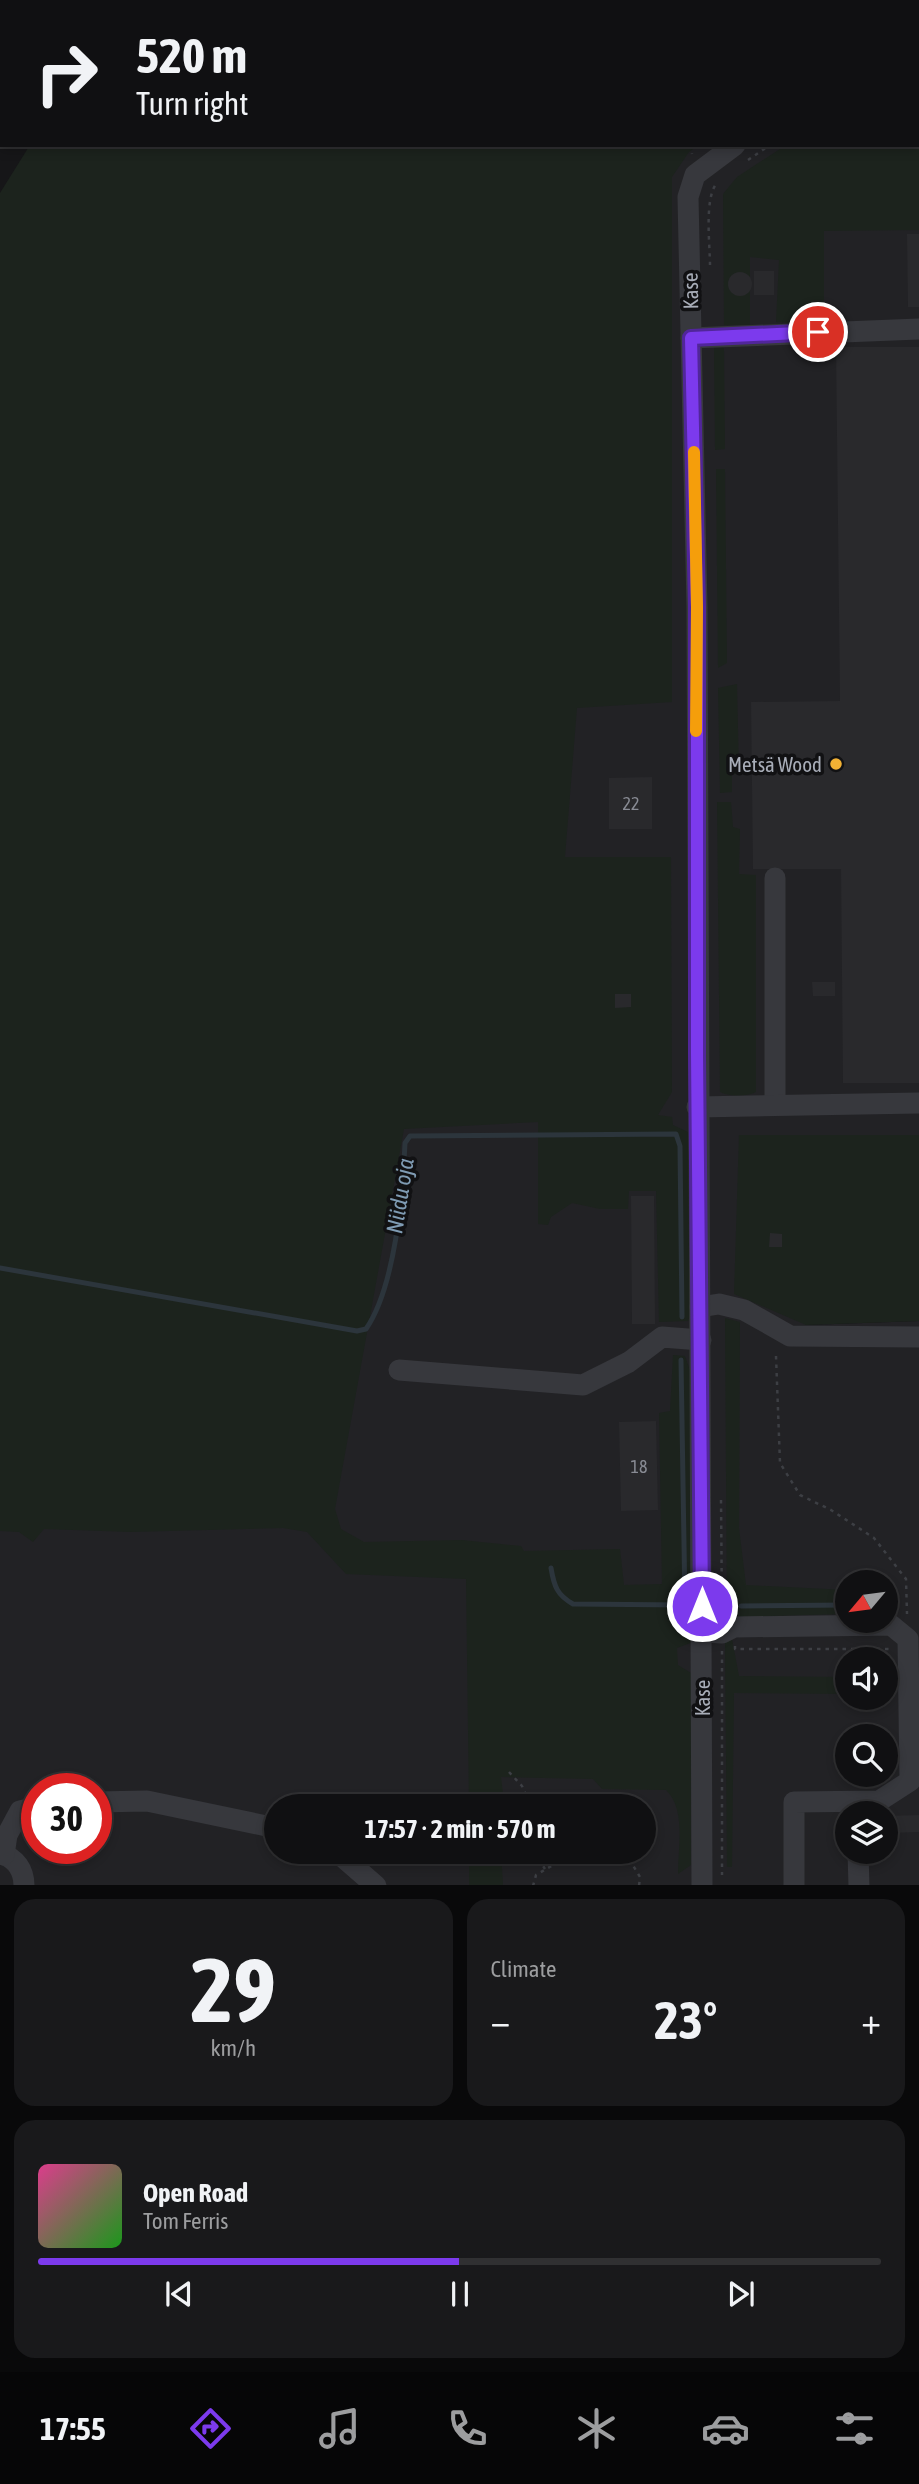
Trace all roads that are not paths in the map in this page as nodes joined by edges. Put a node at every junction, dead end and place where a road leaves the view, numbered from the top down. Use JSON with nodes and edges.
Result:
{"nodes":[{"id":1,"x":732,"y":147,"type":"edge"},
{"id":2,"x":919,"y":329,"type":"edge"},
{"id":3,"x":691,"y":338,"type":"junction"},
{"id":4,"x":775,"y":878,"type":"dead end"},
{"id":5,"x":919,"y":1103,"type":"edge"},
{"id":6,"x":775,"y":1105,"type":"junction"},
{"id":7,"x":697,"y":1107,"type":"junction"},
{"id":8,"x":700,"y":1307,"type":"junction"},
{"id":9,"x":919,"y":1336,"type":"edge"},
{"id":10,"x":701,"y":1340,"type":"junction"},
{"id":11,"x":399,"y":1370,"type":"dead end"},
{"id":12,"x":703,"y":1632,"type":"junction"},
{"id":13,"x":879,"y":1801,"type":"edge"},
{"id":14,"x":112,"y":1802,"type":"edge"},
{"id":15,"x":835,"y":1805,"type":"edge"},
{"id":16,"x":21,"y":1811,"type":"edge"},
{"id":17,"x":264,"y":1825,"type":"edge"},
{"id":18,"x":2,"y":1854,"type":"edge"},
{"id":19,"x":351,"y":1864,"type":"edge"},
{"id":20,"x":858,"y":1864,"type":"edge"},
{"id":21,"x":24,"y":1885,"type":"edge"},
{"id":22,"x":376,"y":1885,"type":"edge"},
{"id":23,"x":702,"y":1885,"type":"edge"},
{"id":24,"x":794,"y":1885,"type":"edge"},
{"id":25,"x":859,"y":1885,"type":"edge"}],
"edges":[{"from":1,"to":3,"type":"street","name":"Kase"},
{"from":2,"to":3,"type":"street"},
{"from":3,"to":7,"type":"street","name":"Kase"},
{"from":4,"to":6,"type":"street"},
{"from":5,"to":6,"type":"street"},
{"from":6,"to":7,"type":"street"},
{"from":7,"to":8,"type":"street","name":"Kase"},
{"from":8,"to":9,"type":"street"},
{"from":8,"to":10,"type":"street","name":"Kase"},
{"from":10,"to":11,"type":"street"},
{"from":10,"to":12,"type":"street","name":"Kase"},
{"from":12,"to":13,"type":"street"},
{"from":12,"to":23,"type":"street","name":"Kase"},
{"from":14,"to":17,"type":"street"},
{"from":15,"to":24,"type":"street"},
{"from":16,"to":18,"type":"street"},
{"from":18,"to":21,"type":"street"},
{"from":19,"to":22,"type":"street"},
{"from":20,"to":25,"type":"street"}]}
